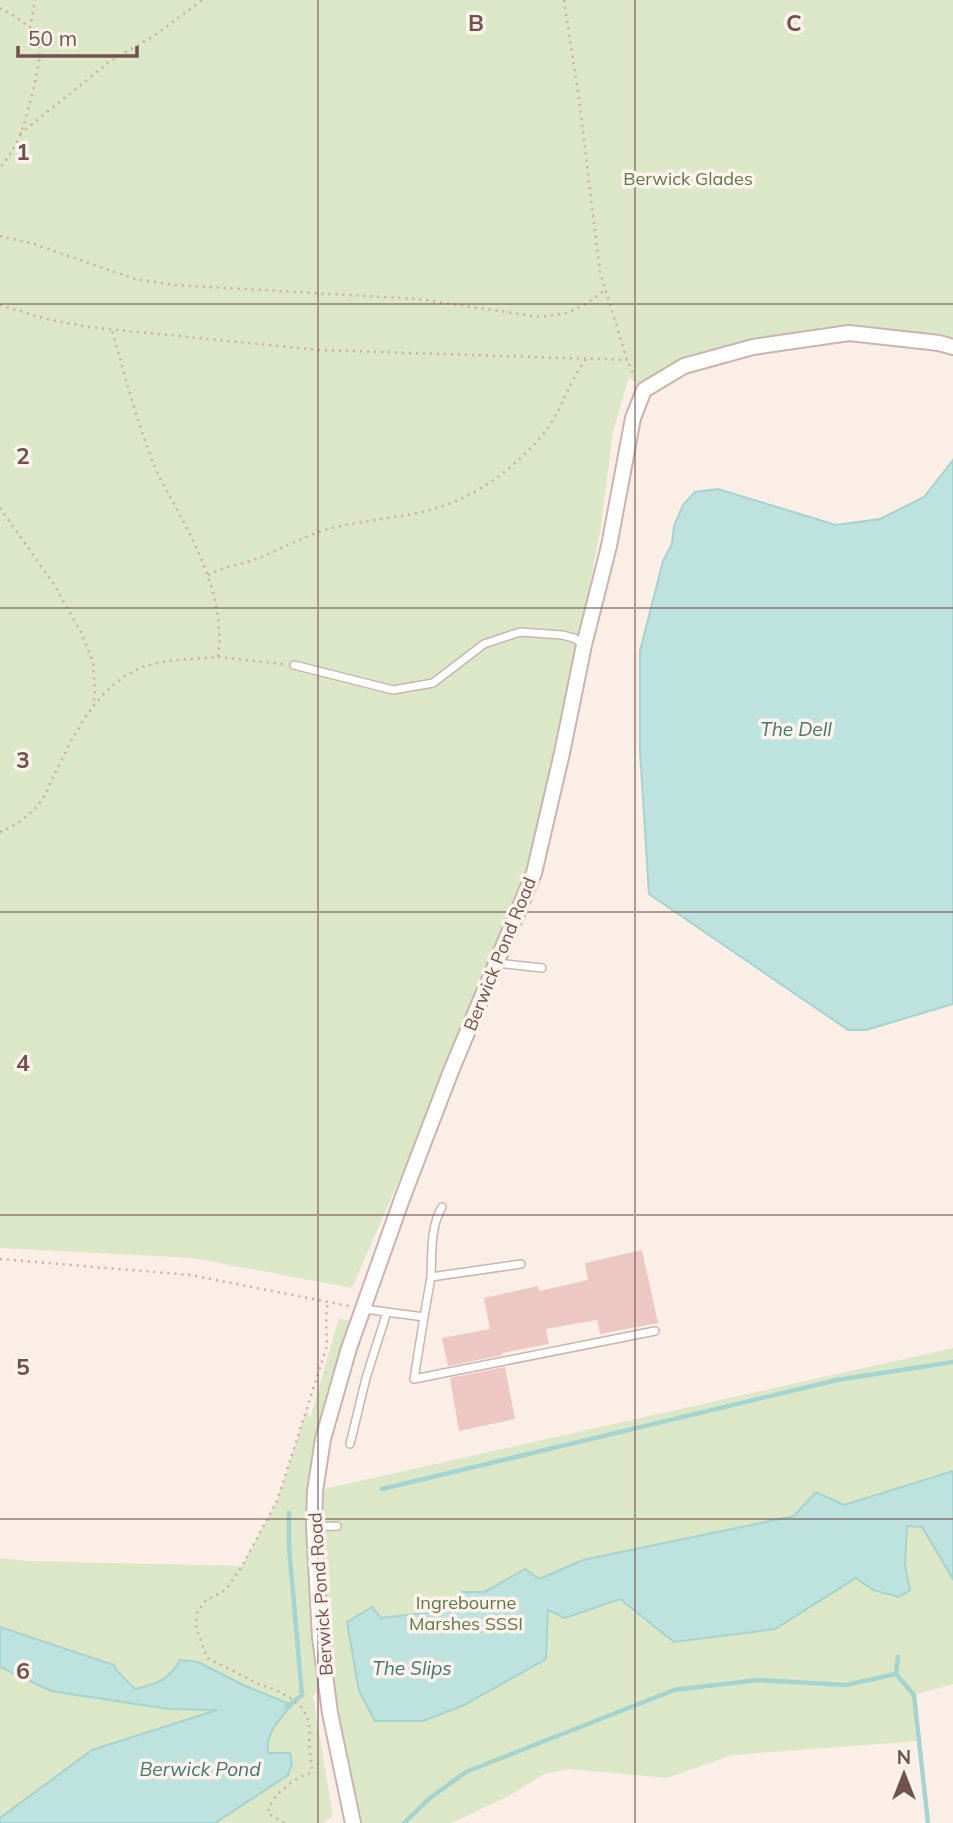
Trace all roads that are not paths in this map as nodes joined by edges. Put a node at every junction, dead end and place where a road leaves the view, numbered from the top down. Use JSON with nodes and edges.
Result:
{"nodes":[{"id":1,"x":953,"y":347,"type":"edge"},
{"id":2,"x":584,"y":645,"type":"junction"},
{"id":3,"x":294,"y":665,"type":"road end"},
{"id":4,"x":497,"y":963,"type":"junction"},
{"id":5,"x":542,"y":968,"type":"dead end"},
{"id":6,"x":442,"y":1207,"type":"dead end"},
{"id":7,"x":521,"y":1264,"type":"dead end"},
{"id":8,"x":430,"y":1277,"type":"junction"},
{"id":9,"x":363,"y":1309,"type":"junction"},
{"id":10,"x":387,"y":1312,"type":"junction"},
{"id":11,"x":424,"y":1317,"type":"junction"},
{"id":12,"x":655,"y":1331,"type":"dead end"},
{"id":13,"x":350,"y":1444,"type":"dead end"},
{"id":14,"x":337,"y":1526,"type":"dead end"},
{"id":15,"x":314,"y":1527,"type":"junction"},
{"id":16,"x":353,"y":1823,"type":"edge"}],
"edges":[{"from":1,"to":2,"type":"street","name":"Berwick Pond Road"},
{"from":2,"to":3,"type":"lane"},
{"from":2,"to":4,"type":"street","name":"Berwick Pond Road"},
{"from":4,"to":5,"type":"lane"},
{"from":4,"to":9,"type":"street","name":"Berwick Pond Road"},
{"from":6,"to":8,"type":"lane"},
{"from":7,"to":8,"type":"lane"},
{"from":8,"to":11,"type":"lane"},
{"from":9,"to":10,"type":"lane"},
{"from":9,"to":15,"type":"street","name":"Berwick Pond Road"},
{"from":10,"to":11,"type":"lane"},
{"from":10,"to":13,"type":"lane"},
{"from":11,"to":12,"type":"lane"},
{"from":14,"to":15,"type":"lane"},
{"from":15,"to":16,"type":"street","name":"Berwick Pond Road"}]}
